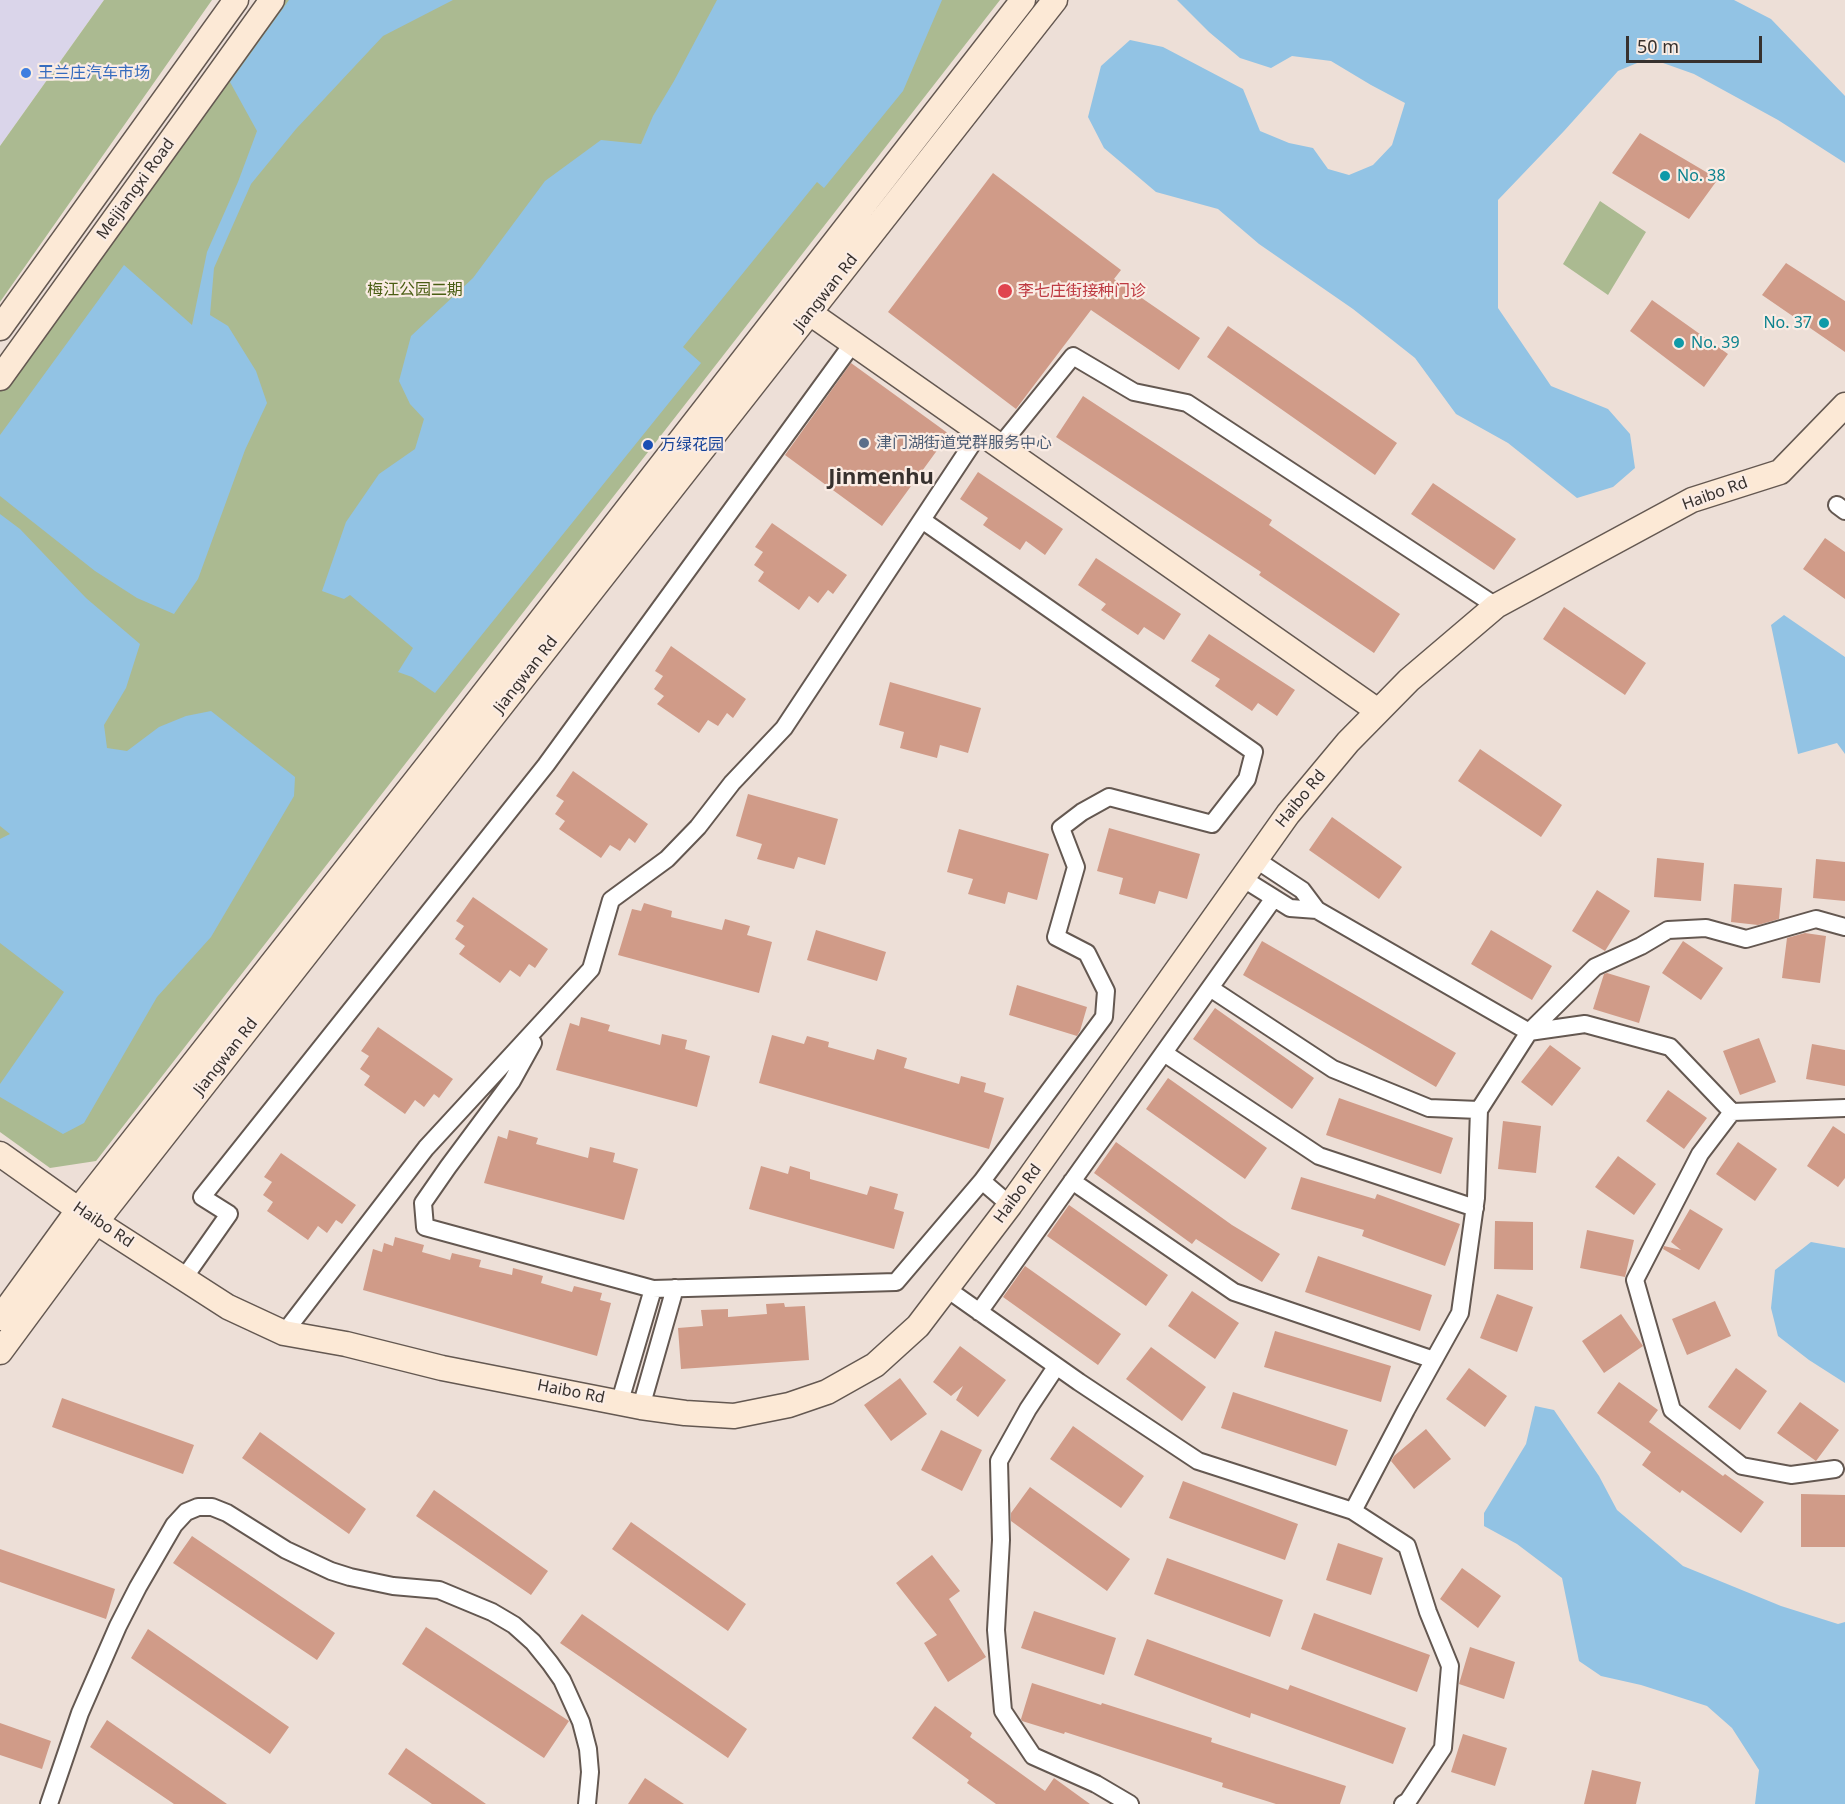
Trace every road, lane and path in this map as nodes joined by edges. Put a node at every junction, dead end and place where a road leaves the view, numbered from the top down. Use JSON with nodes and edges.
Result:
{"nodes":[{"id":1,"x":236,"y":0,"type":"edge"},
{"id":2,"x":272,"y":0,"type":"edge"},
{"id":3,"x":1023,"y":0,"type":"edge"},
{"id":4,"x":1055,"y":0,"type":"edge"},
{"id":5,"x":790,"y":299,"type":"junction"},
{"id":6,"x":810,"y":314,"type":"junction"},
{"id":7,"x":0,"y":328,"type":"edge"},
{"id":8,"x":853,"y":343,"type":"junction"},
{"id":9,"x":0,"y":378,"type":"edge"},
{"id":10,"x":1845,"y":405,"type":"edge"},
{"id":11,"x":980,"y":432,"type":"junction"},
{"id":12,"x":1000,"y":446,"type":"junction"},
{"id":13,"x":922,"y":520,"type":"junction"},
{"id":14,"x":1496,"y":606,"type":"junction"},
{"id":15,"x":1378,"y":711,"type":"junction"},
{"id":16,"x":1249,"y":868,"type":"junction"},
{"id":17,"x":1274,"y":898,"type":"junction"},
{"id":18,"x":1317,"y":910,"type":"junction"},
{"id":19,"x":1845,"y":927,"type":"edge"},
{"id":20,"x":1210,"y":988,"type":"junction"},
{"id":21,"x":546,"y":1020,"type":"junction"},
{"id":22,"x":1529,"y":1032,"type":"junction"},
{"id":23,"x":1164,"y":1053,"type":"junction"},
{"id":24,"x":1845,"y":1108,"type":"edge"},
{"id":25,"x":1479,"y":1110,"type":"junction"},
{"id":26,"x":1732,"y":1112,"type":"junction"},
{"id":27,"x":0,"y":1154,"type":"edge"},
{"id":28,"x":982,"y":1181,"type":"junction"},
{"id":29,"x":1072,"y":1181,"type":"junction"},
{"id":30,"x":1010,"y":1205,"type":"junction"},
{"id":31,"x":1474,"y":1208,"type":"junction"},
{"id":32,"x":88,"y":1216,"type":"junction"},
{"id":33,"x":184,"y":1278,"type":"junction"},
{"id":34,"x":675,"y":1288,"type":"junction"},
{"id":35,"x":653,"y":1289,"type":"junction"},
{"id":36,"x":946,"y":1289,"type":"junction"},
{"id":37,"x":979,"y":1312,"type":"junction"},
{"id":38,"x":0,"y":1318,"type":"edge"},
{"id":39,"x":284,"y":1333,"type":"junction"},
{"id":40,"x":0,"y":1352,"type":"edge"},
{"id":41,"x":1434,"y":1360,"type":"junction"},
{"id":42,"x":1056,"y":1366,"type":"junction"},
{"id":43,"x":630,"y":1404,"type":"junction"},
{"id":44,"x":1835,"y":1469,"type":"dead end"},
{"id":45,"x":1353,"y":1511,"type":"junction"},
{"id":46,"x":49,"y":1804,"type":"edge"},
{"id":47,"x":587,"y":1804,"type":"edge"},
{"id":48,"x":1130,"y":1804,"type":"edge"},
{"id":49,"x":1403,"y":1804,"type":"edge"}],
"edges":[{"from":1,"to":7,"type":"main road","name":"Meijiangxi Road"},
{"from":2,"to":9,"type":"main road","name":"Meijiangxi Road"},
{"from":3,"to":5,"type":"main road","name":"Jiangwan Rd"},
{"from":4,"to":6,"type":"main road","name":"Jiangwan Rd"},
{"from":5,"to":6,"type":"main road"},
{"from":5,"to":32,"type":"main road","name":"Jiangwan Rd"},
{"from":6,"to":8,"type":"main road"},
{"from":6,"to":32,"type":"main road","name":"Jiangwan Rd"},
{"from":8,"to":11,"type":"main road"},
{"from":8,"to":33,"type":"street"},
{"from":10,"to":14,"type":"main road","name":"Haibo Rd"},
{"from":11,"to":12,"type":"main road"},
{"from":11,"to":13,"type":"street"},
{"from":12,"to":14,"type":"street"},
{"from":12,"to":15,"type":"main road"},
{"from":13,"to":21,"type":"street"},
{"from":13,"to":28,"type":"street"},
{"from":14,"to":15,"type":"main road","name":"Haibo Rd"},
{"from":15,"to":16,"type":"main road","name":"Haibo Rd"},
{"from":16,"to":17,"type":"street"},
{"from":16,"to":18,"type":"street"},
{"from":16,"to":30,"type":"main road","name":"Haibo Rd"},
{"from":17,"to":18,"type":"street"},
{"from":17,"to":20,"type":"street"},
{"from":18,"to":22,"type":"street"},
{"from":19,"to":22,"type":"street"},
{"from":20,"to":23,"type":"street"},
{"from":20,"to":25,"type":"street"},
{"from":21,"to":35,"type":"street"},
{"from":21,"to":39,"type":"street"},
{"from":22,"to":25,"type":"street"},
{"from":22,"to":26,"type":"street"},
{"from":23,"to":29,"type":"street"},
{"from":23,"to":31,"type":"street"},
{"from":24,"to":26,"type":"street"},
{"from":25,"to":31,"type":"street"},
{"from":26,"to":44,"type":"street"},
{"from":27,"to":32,"type":"main road","name":"Haibo Rd"},
{"from":28,"to":30,"type":"street"},
{"from":28,"to":34,"type":"street"},
{"from":29,"to":37,"type":"street"},
{"from":29,"to":41,"type":"street"},
{"from":30,"to":36,"type":"main road","name":"Haibo Rd"},
{"from":31,"to":41,"type":"street"},
{"from":32,"to":33,"type":"main road","name":"Haibo Rd"},
{"from":32,"to":38,"type":"main road","name":"Jiangwan Rd"},
{"from":32,"to":40,"type":"main road","name":"Jiangwan Rd"},
{"from":33,"to":39,"type":"main road","name":"Haibo Rd"},
{"from":34,"to":35,"type":"street"},
{"from":34,"to":43,"type":"street"},
{"from":35,"to":43,"type":"street"},
{"from":36,"to":37,"type":"street"},
{"from":36,"to":43,"type":"main road","name":"Haibo Rd"},
{"from":37,"to":42,"type":"street"},
{"from":39,"to":43,"type":"main road","name":"Haibo Rd"},
{"from":41,"to":45,"type":"street"},
{"from":42,"to":45,"type":"street"},
{"from":42,"to":48,"type":"street"},
{"from":45,"to":49,"type":"street"},
{"from":46,"to":47,"type":"street"}]}
